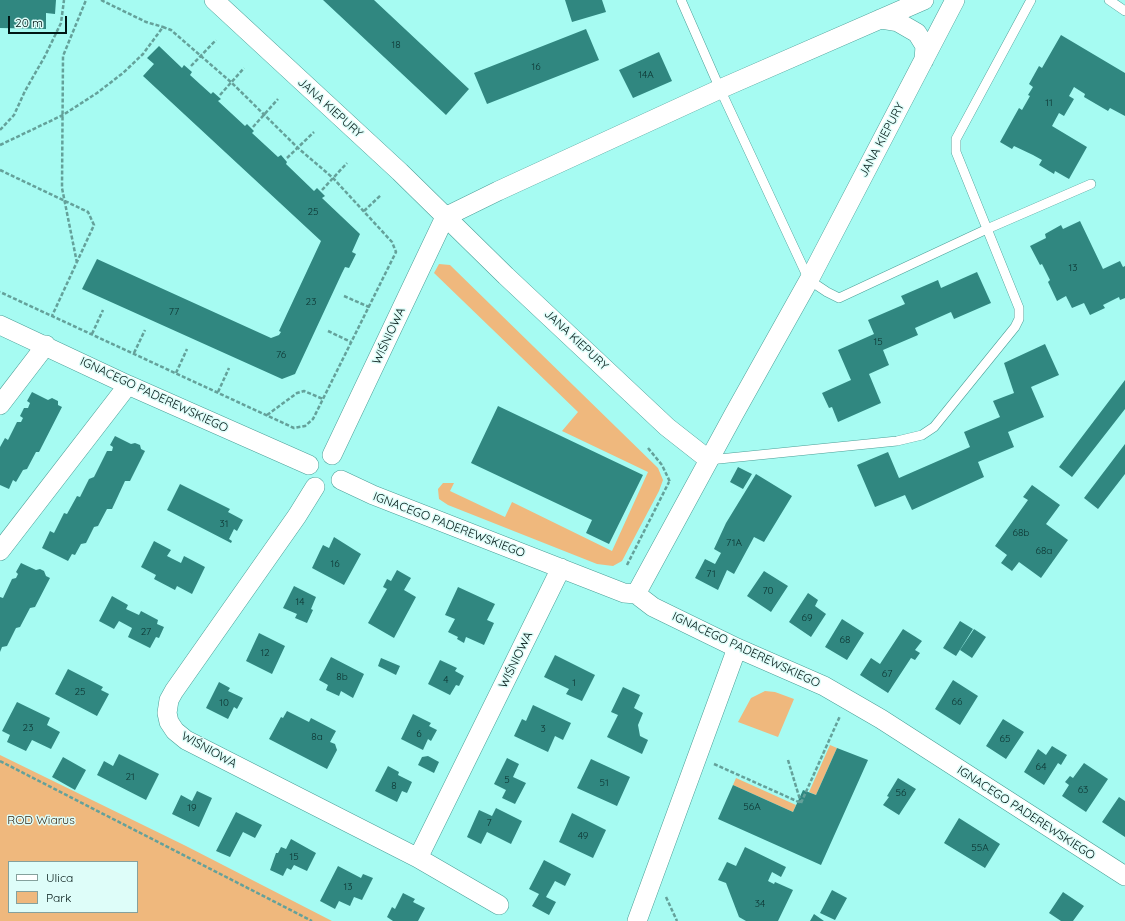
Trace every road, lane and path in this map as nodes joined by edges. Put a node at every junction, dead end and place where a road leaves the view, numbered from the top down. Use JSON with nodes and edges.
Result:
{"nodes":[{"id":1,"x":64,"y":0,"type":"edge"},
{"id":2,"x":86,"y":0,"type":"edge"},
{"id":3,"x":101,"y":0,"type":"edge"},
{"id":4,"x":214,"y":0,"type":"edge"},
{"id":5,"x":681,"y":0,"type":"edge"},
{"id":6,"x":924,"y":0,"type":"edge"},
{"id":7,"x":955,"y":0,"type":"edge"},
{"id":8,"x":1031,"y":0,"type":"edge"},
{"id":9,"x":1109,"y":0,"type":"edge"},
{"id":10,"x":1125,"y":11,"type":"edge"},
{"id":11,"x":880,"y":19,"type":"junction"},
{"id":12,"x":164,"y":27,"type":"junction"},
{"id":13,"x":216,"y":40,"type":"dead end"},
{"id":14,"x":200,"y":56,"type":"junction"},
{"id":15,"x":924,"y":60,"type":"junction"},
{"id":16,"x":191,"y":66,"type":"dead end"},
{"id":17,"x":244,"y":68,"type":"dead end"},
{"id":18,"x":232,"y":83,"type":"junction"},
{"id":19,"x":720,"y":89,"type":"junction"},
{"id":20,"x":220,"y":95,"type":"dead end"},
{"id":21,"x":278,"y":99,"type":"dead end"},
{"id":22,"x":63,"y":114,"type":"junction"},
{"id":23,"x":264,"y":114,"type":"junction"},
{"id":24,"x":253,"y":127,"type":"dead end"},
{"id":25,"x":0,"y":130,"type":"edge"},
{"id":26,"x":314,"y":132,"type":"dead end"},
{"id":27,"x":0,"y":145,"type":"edge"},
{"id":28,"x":298,"y":148,"type":"junction"},
{"id":29,"x":287,"y":158,"type":"dead end"},
{"id":30,"x":347,"y":163,"type":"dead end"},
{"id":31,"x":0,"y":170,"type":"edge"},
{"id":32,"x":333,"y":178,"type":"junction"},
{"id":33,"x":1091,"y":184,"type":"dead end"},
{"id":34,"x":322,"y":190,"type":"dead end"},
{"id":35,"x":381,"y":195,"type":"dead end"},
{"id":36,"x":65,"y":202,"type":"junction"},
{"id":37,"x":364,"y":211,"type":"junction"},
{"id":38,"x":445,"y":217,"type":"junction"},
{"id":39,"x":987,"y":229,"type":"junction"},
{"id":40,"x":77,"y":263,"type":"junction"},
{"id":41,"x":809,"y":280,"type":"junction"},
{"id":42,"x":0,"y":292,"type":"edge"},
{"id":43,"x":344,"y":296,"type":"dead end"},
{"id":44,"x":369,"y":307,"type":"junction"},
{"id":45,"x":103,"y":310,"type":"dead end"},
{"id":46,"x":52,"y":316,"type":"junction"},
{"id":47,"x":0,"y":325,"type":"edge"},
{"id":48,"x":145,"y":330,"type":"dead end"},
{"id":49,"x":328,"y":331,"type":"dead end"},
{"id":50,"x":92,"y":334,"type":"junction"},
{"id":51,"x":352,"y":342,"type":"junction"},
{"id":52,"x":46,"y":345,"type":"junction"},
{"id":53,"x":187,"y":349,"type":"dead end"},
{"id":54,"x":134,"y":353,"type":"junction"},
{"id":55,"x":229,"y":368,"type":"dead end"},
{"id":56,"x":176,"y":373,"type":"junction"},
{"id":57,"x":128,"y":385,"type":"junction"},
{"id":58,"x":218,"y":392,"type":"junction"},
{"id":59,"x":323,"y":399,"type":"junction"},
{"id":60,"x":0,"y":405,"type":"edge"},
{"id":61,"x":266,"y":415,"type":"junction"},
{"id":62,"x":648,"y":448,"type":"dead end"},
{"id":63,"x":332,"y":455,"type":"junction"},
{"id":64,"x":709,"y":460,"type":"junction"},
{"id":65,"x":309,"y":465,"type":"junction"},
{"id":66,"x":341,"y":480,"type":"junction"},
{"id":67,"x":669,"y":482,"type":"junction"},
{"id":68,"x":676,"y":486,"type":"dead end"},
{"id":69,"x":315,"y":487,"type":"junction"},
{"id":70,"x":0,"y":551,"type":"edge"},
{"id":71,"x":627,"y":565,"type":"dead end"},
{"id":72,"x":561,"y":568,"type":"junction"},
{"id":73,"x":636,"y":594,"type":"junction"},
{"id":74,"x":737,"y":648,"type":"junction"},
{"id":75,"x":841,"y":714,"type":"dead end"},
{"id":76,"x":0,"y":760,"type":"edge"},
{"id":77,"x":788,"y":760,"type":"dead end"},
{"id":78,"x":712,"y":763,"type":"dead end"},
{"id":79,"x":801,"y":803,"type":"junction"},
{"id":80,"x":418,"y":858,"type":"junction"},
{"id":81,"x":1125,"y":876,"type":"edge"},
{"id":82,"x":499,"y":905,"type":"dead end"},
{"id":83,"x":312,"y":921,"type":"edge"},
{"id":84,"x":637,"y":921,"type":"edge"}],
"edges":[{"from":1,"to":25,"type":"path"},
{"from":2,"to":22,"type":"path"},
{"from":3,"to":12,"type":"path"},
{"from":4,"to":38,"type":"street","name":"JANA KIEPURY"},
{"from":5,"to":19,"type":"lane"},
{"from":6,"to":11,"type":"street"},
{"from":7,"to":15,"type":"street","name":"JANA KIEPURY"},
{"from":8,"to":39,"type":"lane"},
{"from":9,"to":10,"type":"lane"},
{"from":11,"to":15,"type":"street"},
{"from":11,"to":19,"type":"street"},
{"from":12,"to":14,"type":"path"},
{"from":12,"to":22,"type":"path"},
{"from":13,"to":14,"type":"path"},
{"from":14,"to":16,"type":"path"},
{"from":14,"to":18,"type":"path"},
{"from":15,"to":41,"type":"street","name":"JANA KIEPURY"},
{"from":17,"to":18,"type":"path"},
{"from":18,"to":20,"type":"path"},
{"from":18,"to":23,"type":"path"},
{"from":19,"to":38,"type":"street"},
{"from":19,"to":41,"type":"lane"},
{"from":21,"to":23,"type":"path"},
{"from":22,"to":27,"type":"path"},
{"from":22,"to":36,"type":"path"},
{"from":23,"to":24,"type":"path"},
{"from":23,"to":28,"type":"path"},
{"from":26,"to":28,"type":"path"},
{"from":28,"to":29,"type":"path"},
{"from":28,"to":32,"type":"path"},
{"from":30,"to":32,"type":"path"},
{"from":31,"to":36,"type":"path"},
{"from":32,"to":34,"type":"path"},
{"from":32,"to":37,"type":"path"},
{"from":33,"to":39,"type":"lane"},
{"from":35,"to":37,"type":"path"},
{"from":36,"to":40,"type":"path"},
{"from":36,"to":40,"type":"path"},
{"from":37,"to":44,"type":"path"},
{"from":38,"to":63,"type":"street","name":"WIŚNIOWA"},
{"from":38,"to":64,"type":"street","name":"JANA KIEPURY"},
{"from":39,"to":41,"type":"lane"},
{"from":39,"to":64,"type":"lane"},
{"from":40,"to":46,"type":"path"},
{"from":41,"to":64,"type":"street","name":"JANA KIEPURY"},
{"from":42,"to":46,"type":"path"},
{"from":43,"to":44,"type":"path"},
{"from":44,"to":51,"type":"path"},
{"from":45,"to":50,"type":"path"},
{"from":46,"to":50,"type":"path"},
{"from":47,"to":52,"type":"street","name":"IGNACEGO PADEREWSKIEGO"},
{"from":48,"to":54,"type":"path"},
{"from":49,"to":51,"type":"path"},
{"from":50,"to":54,"type":"path"},
{"from":51,"to":59,"type":"path"},
{"from":52,"to":57,"type":"street","name":"IGNACEGO PADEREWSKIEGO"},
{"from":52,"to":60,"type":"street"},
{"from":53,"to":56,"type":"path"},
{"from":54,"to":56,"type":"path"},
{"from":55,"to":58,"type":"path"},
{"from":56,"to":58,"type":"path"},
{"from":57,"to":65,"type":"street","name":"IGNACEGO PADEREWSKIEGO"},
{"from":57,"to":70,"type":"street"},
{"from":58,"to":61,"type":"path"},
{"from":59,"to":61,"type":"path"},
{"from":59,"to":61,"type":"path"},
{"from":62,"to":67,"type":"path"},
{"from":63,"to":65,"type":"street"},
{"from":63,"to":66,"type":"street"},
{"from":64,"to":73,"type":"street","name":"JANA KIEPURY"},
{"from":65,"to":69,"type":"street"},
{"from":66,"to":69,"type":"street"},
{"from":66,"to":72,"type":"street","name":"IGNACEGO PADEREWSKIEGO"},
{"from":67,"to":68,"type":"path"},
{"from":67,"to":71,"type":"path"},
{"from":69,"to":80,"type":"street","name":"WIŚNIOWA"},
{"from":72,"to":73,"type":"street","name":"IGNACEGO PADEREWSKIEGO"},
{"from":72,"to":80,"type":"street","name":"WIŚNIOWA"},
{"from":73,"to":74,"type":"street","name":"IGNACEGO PADEREWSKIEGO"},
{"from":74,"to":81,"type":"street","name":"IGNACEGO PADEREWSKIEGO"},
{"from":74,"to":84,"type":"street"},
{"from":75,"to":79,"type":"path"},
{"from":76,"to":83,"type":"path"},
{"from":77,"to":79,"type":"path"},
{"from":78,"to":79,"type":"path"},
{"from":80,"to":82,"type":"street","name":"WIŚNIOWA"}]}
